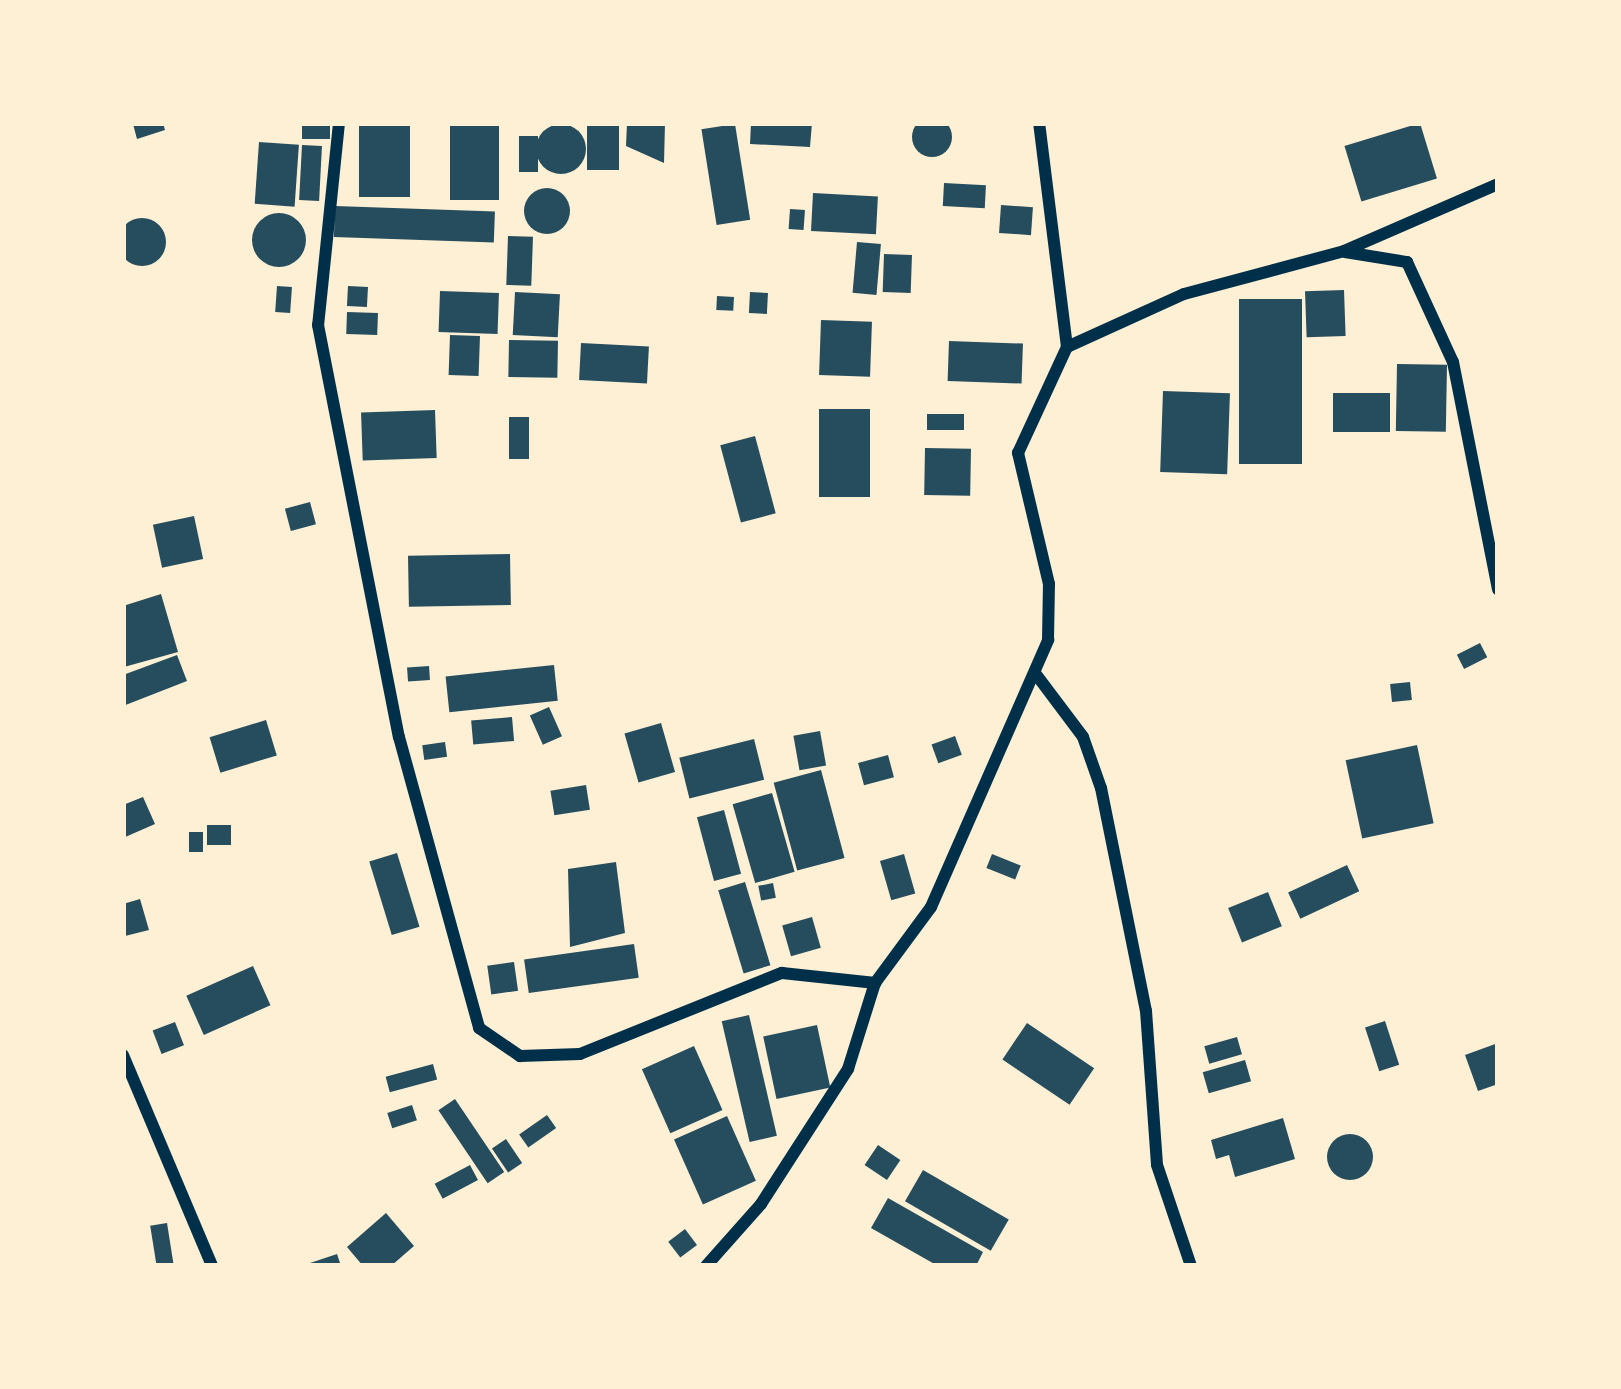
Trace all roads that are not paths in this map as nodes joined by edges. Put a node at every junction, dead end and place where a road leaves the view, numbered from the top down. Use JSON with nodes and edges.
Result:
{"nodes":[{"id":1,"x":339,"y":123,"type":"edge"},
{"id":2,"x":1039,"y":123,"type":"edge"},
{"id":3,"x":1498,"y":184,"type":"edge"},
{"id":4,"x":1344,"y":251,"type":"junction"},
{"id":5,"x":1067,"y":347,"type":"junction"},
{"id":6,"x":1498,"y":590,"type":"edge"},
{"id":7,"x":1035,"y":674,"type":"junction"},
{"id":8,"x":875,"y":982,"type":"junction"},
{"id":9,"x":123,"y":1055,"type":"edge"},
{"id":10,"x":212,"y":1266,"type":"edge"},
{"id":11,"x":706,"y":1266,"type":"edge"},
{"id":12,"x":1191,"y":1266,"type":"edge"}],
"edges":[{"from":1,"to":8,"type":"street"},
{"from":2,"to":5,"type":"street"},
{"from":3,"to":4,"type":"street"},
{"from":4,"to":5,"type":"street"},
{"from":4,"to":6,"type":"street"},
{"from":5,"to":7,"type":"street"},
{"from":7,"to":8,"type":"street"},
{"from":7,"to":12,"type":"street"},
{"from":8,"to":11,"type":"street"},
{"from":9,"to":10,"type":"street"}]}
